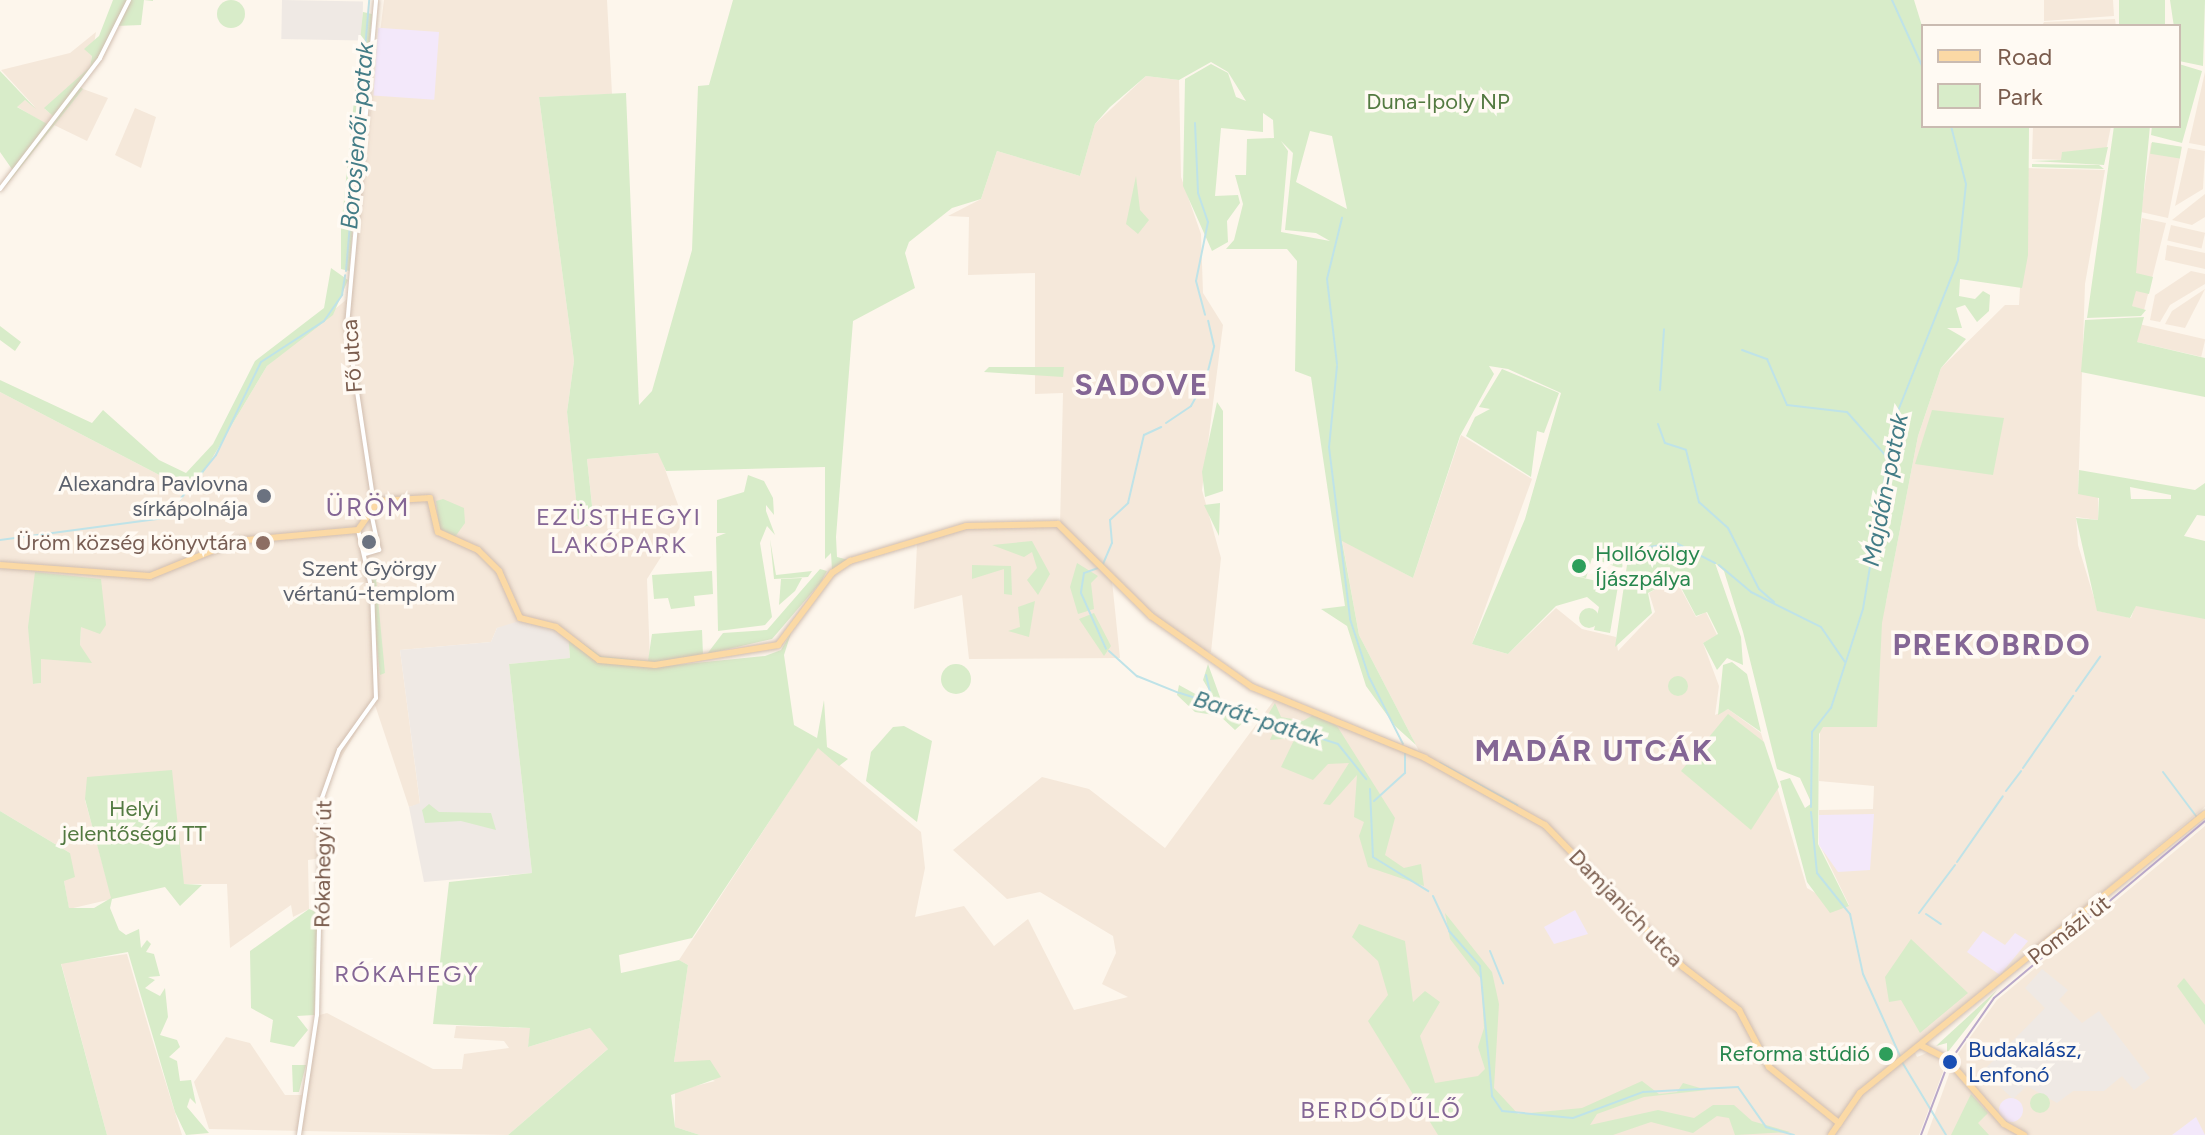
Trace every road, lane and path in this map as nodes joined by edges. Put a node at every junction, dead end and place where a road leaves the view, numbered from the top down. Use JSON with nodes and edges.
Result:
{"nodes":[{"id":1,"x":129,"y":0,"type":"edge"},
{"id":2,"x":376,"y":0,"type":"edge"},
{"id":3,"x":0,"y":189,"type":"edge"},
{"id":4,"x":375,"y":504,"type":"junction"},
{"id":5,"x":371,"y":512,"type":"junction"},
{"id":6,"x":365,"y":521,"type":"junction"},
{"id":7,"x":375,"y":522,"type":"junction"},
{"id":8,"x":358,"y":530,"type":"junction"},
{"id":9,"x":365,"y":554,"type":"junction"},
{"id":10,"x":0,"y":565,"type":"edge"},
{"id":11,"x":2205,"y":814,"type":"edge"},
{"id":12,"x":1929,"y":1045,"type":"junction"},
{"id":13,"x":1835,"y":1129,"type":"edge"},
{"id":14,"x":2019,"y":1134,"type":"edge"},
{"id":15,"x":299,"y":1135,"type":"edge"}],
"edges":[{"from":1,"to":3,"type":"street"},
{"from":2,"to":4,"type":"street","name":"Fő utca"},
{"from":4,"to":5,"type":"main road"},
{"from":4,"to":13,"type":"main road","name":"Damjanich utca"},
{"from":5,"to":6,"type":"main road"},
{"from":5,"to":7,"type":"street"},
{"from":6,"to":7,"type":"main road"},
{"from":6,"to":8,"type":"main road"},
{"from":7,"to":9,"type":"street"},
{"from":8,"to":9,"type":"street"},
{"from":8,"to":10,"type":"main road"},
{"from":9,"to":15,"type":"street","name":"Rókahegyi út"},
{"from":11,"to":12,"type":"main road","name":"Pomázi út"},
{"from":12,"to":13,"type":"main road"},
{"from":12,"to":14,"type":"main road"}]}
